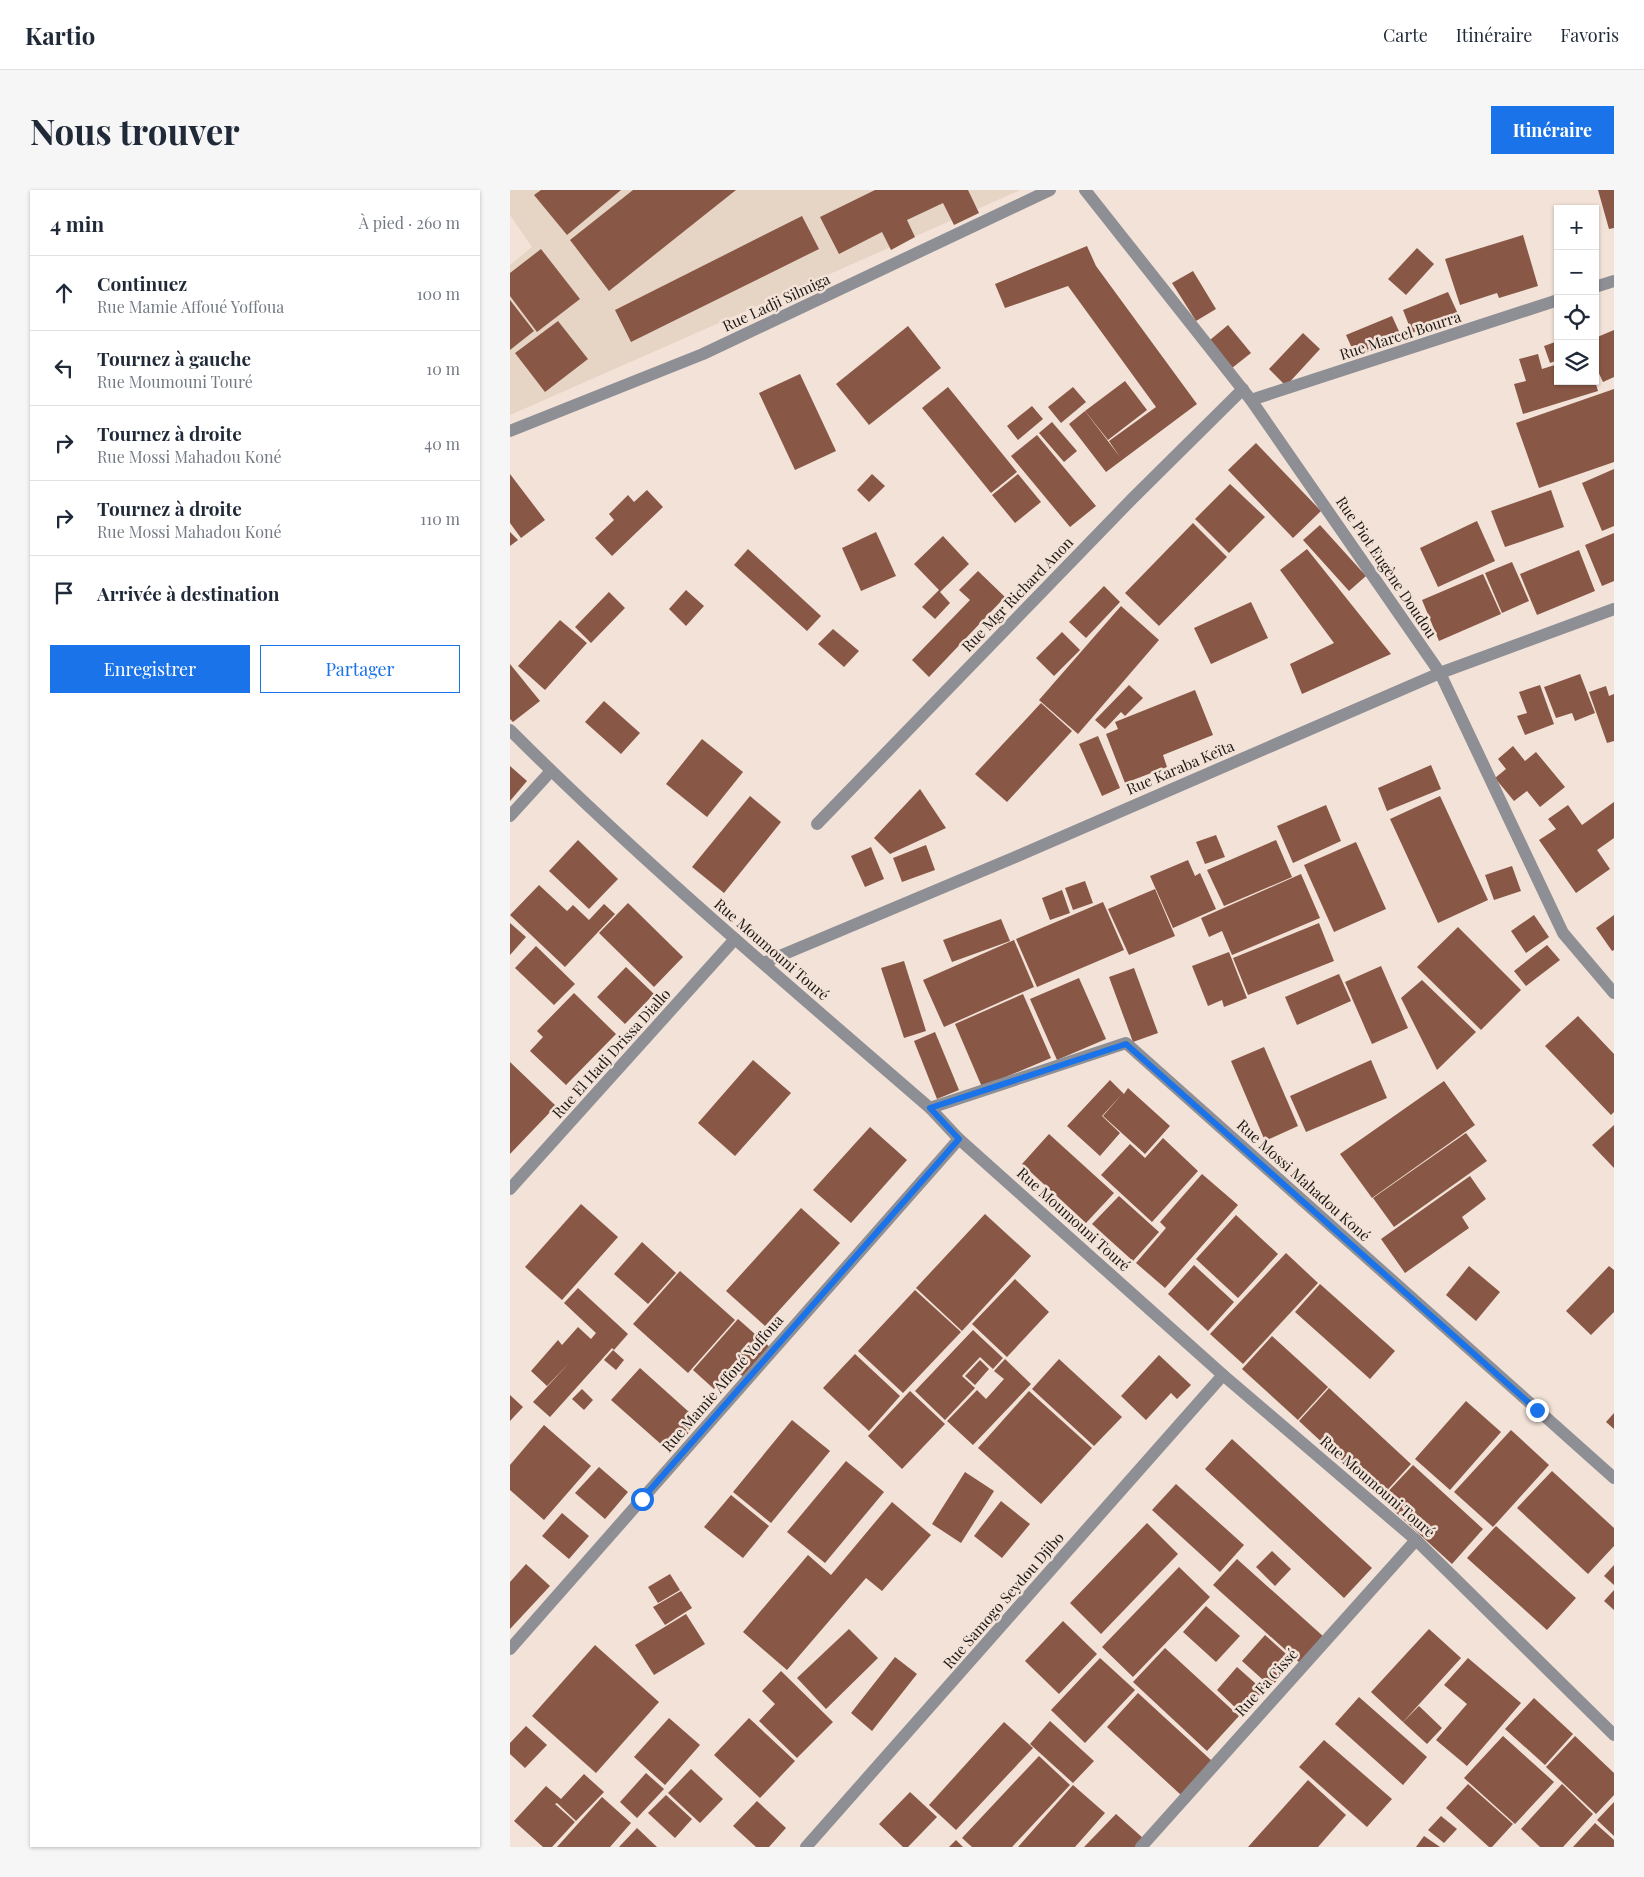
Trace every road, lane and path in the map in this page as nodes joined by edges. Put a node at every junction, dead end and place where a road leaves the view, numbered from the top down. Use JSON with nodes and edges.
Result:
{"nodes":[{"id":1,"x":1050,"y":190,"type":"edge"},
{"id":2,"x":1085,"y":190,"type":"edge"},
{"id":3,"x":1614,"y":281,"type":"edge"},
{"id":4,"x":1599,"y":286,"type":"edge"},
{"id":5,"x":1554,"y":301,"type":"edge"},
{"id":6,"x":1243,"y":389,"type":"junction"},
{"id":7,"x":1252,"y":400,"type":"junction"},
{"id":8,"x":510,"y":431,"type":"edge"},
{"id":9,"x":1614,"y":609,"type":"edge"},
{"id":10,"x":1440,"y":673,"type":"junction"},
{"id":11,"x":510,"y":730,"type":"edge"},
{"id":12,"x":551,"y":771,"type":"junction"},
{"id":13,"x":510,"y":816,"type":"edge"},
{"id":14,"x":817,"y":824,"type":"dead end"},
{"id":15,"x":735,"y":939,"type":"junction"},
{"id":16,"x":763,"y":963,"type":"junction"},
{"id":17,"x":1614,"y":993,"type":"edge"},
{"id":18,"x":930,"y":1108,"type":"junction"},
{"id":19,"x":959,"y":1139,"type":"junction"},
{"id":20,"x":510,"y":1189,"type":"edge"},
{"id":21,"x":1224,"y":1375,"type":"junction"},
{"id":22,"x":1614,"y":1478,"type":"edge"},
{"id":23,"x":1416,"y":1540,"type":"junction"},
{"id":24,"x":510,"y":1649,"type":"edge"},
{"id":25,"x":1614,"y":1735,"type":"edge"},
{"id":26,"x":806,"y":1847,"type":"edge"},
{"id":27,"x":1141,"y":1847,"type":"edge"}],
"edges":[{"from":1,"to":8,"type":"street","name":"Rue Ladji Silmiga"},
{"from":2,"to":6,"type":"street","name":"Rue Piot Eugène Doudou"},
{"from":3,"to":4,"type":"street"},
{"from":5,"to":7,"type":"street","name":"Rue Marcel Bourra"},
{"from":6,"to":7,"type":"street","name":"Rue Piot Eugène Doudou"},
{"from":6,"to":14,"type":"street","name":"Rue Mgr Richard Anon"},
{"from":7,"to":10,"type":"street","name":"Rue Piot Eugène Doudou"},
{"from":9,"to":10,"type":"street","name":"Rue Karaba Keïta"},
{"from":10,"to":16,"type":"street","name":"Rue Karaba Keïta"},
{"from":10,"to":17,"type":"street","name":"Rue Piot Eugène Doudou"},
{"from":11,"to":12,"type":"street","name":"Rue Moumouni Touré"},
{"from":12,"to":13,"type":"street"},
{"from":12,"to":15,"type":"street","name":"Rue Moumouni Touré"},
{"from":15,"to":16,"type":"street","name":"Rue Moumouni Touré"},
{"from":15,"to":20,"type":"street","name":"Rue El Hadj Drissa Diallo"},
{"from":16,"to":18,"type":"street","name":"Rue Moumouni Touré"},
{"from":18,"to":19,"type":"street","name":"Rue Moumouni Touré"},
{"from":18,"to":22,"type":"street","name":"Rue Mossi Mahadou Koné"},
{"from":19,"to":21,"type":"street","name":"Rue Moumouni Touré"},
{"from":19,"to":24,"type":"street","name":"Rue Mamie Affoué Yoffoua"},
{"from":21,"to":23,"type":"street","name":"Rue Moumouni Touré"},
{"from":21,"to":26,"type":"street","name":"Rue Samogo Seydou Djibo"},
{"from":23,"to":25,"type":"street","name":"Rue Moumouni Touré"},
{"from":23,"to":27,"type":"street","name":"Rue Fa Cissé"}]}
